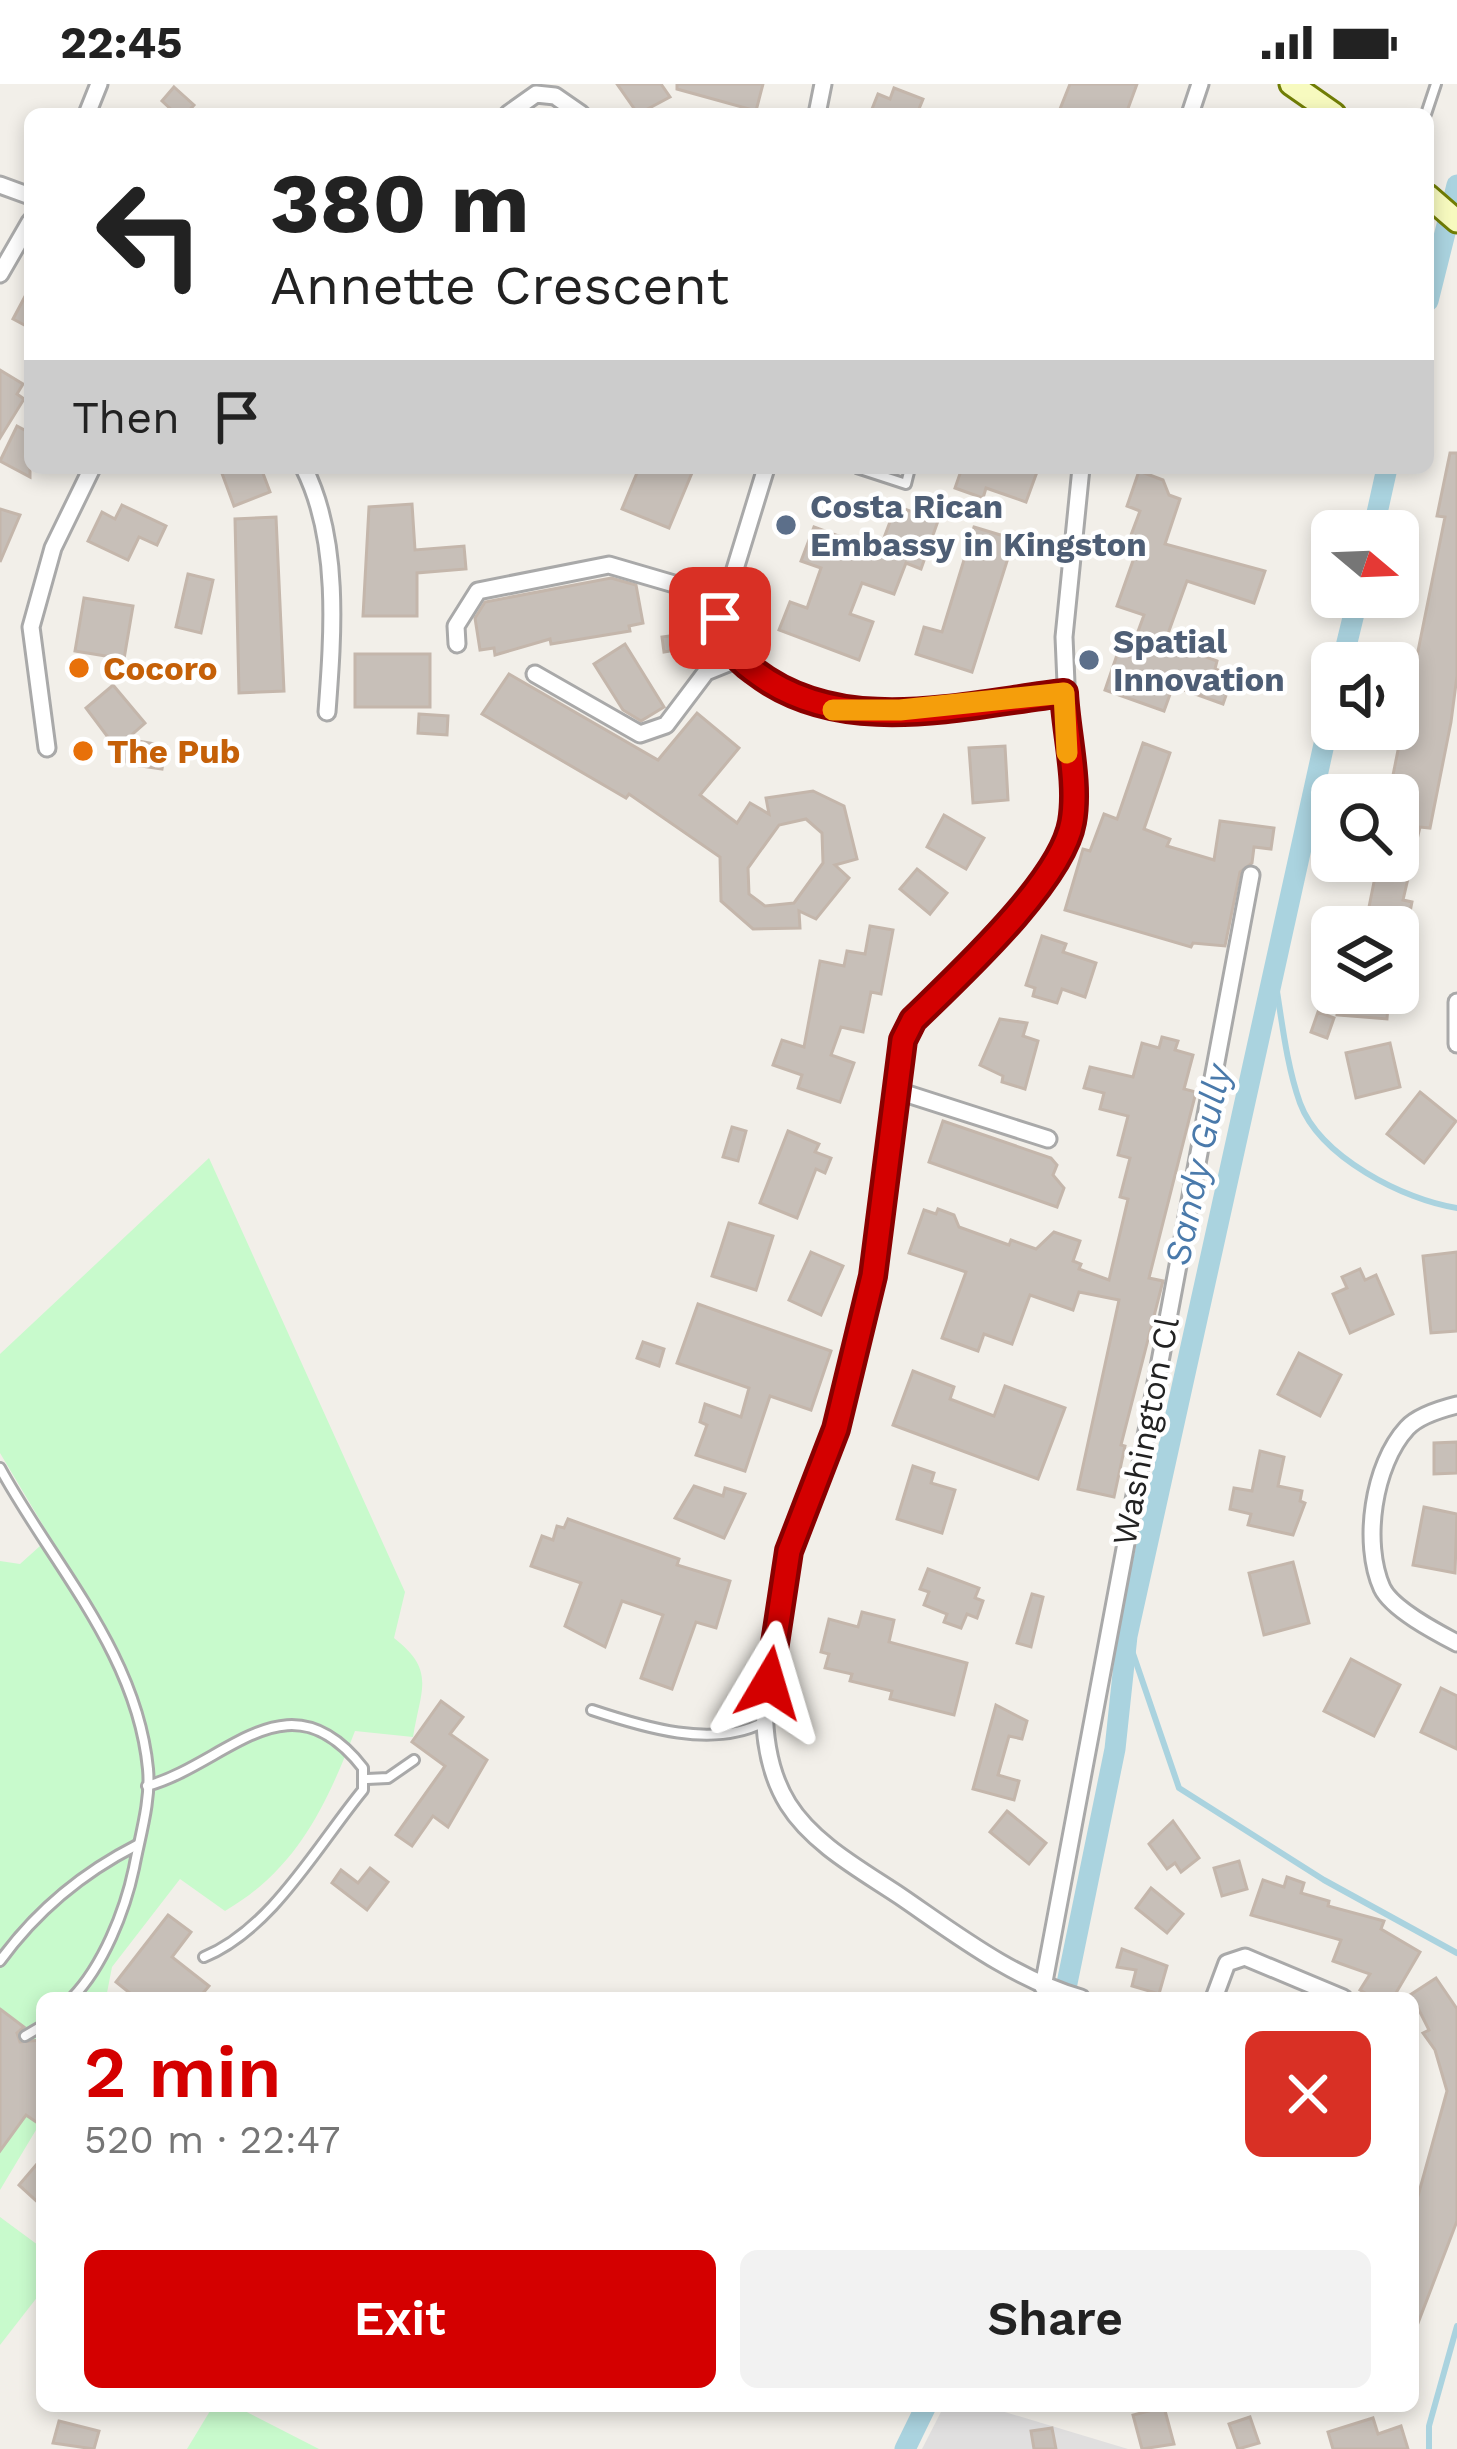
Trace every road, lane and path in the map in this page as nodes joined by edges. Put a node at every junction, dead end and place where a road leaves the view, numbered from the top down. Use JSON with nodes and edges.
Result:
{"nodes":[{"id":1,"x":1292,"y":84,"type":"edge"},
{"id":2,"x":516,"y":108,"type":"edge"},
{"id":3,"x":572,"y":108,"type":"edge"},
{"id":4,"x":1326,"y":108,"type":"edge"},
{"id":5,"x":1434,"y":201,"type":"edge"},
{"id":6,"x":1457,"y":221,"type":"edge"},
{"id":7,"x":24,"y":233,"type":"edge"},
{"id":8,"x":0,"y":274,"type":"edge"},
{"id":9,"x":89,"y":474,"type":"edge"},
{"id":10,"x":307,"y":474,"type":"edge"},
{"id":11,"x":764,"y":474,"type":"edge"},
{"id":12,"x":875,"y":474,"type":"edge"},
{"id":13,"x":908,"y":474,"type":"edge"},
{"id":14,"x":1081,"y":474,"type":"edge"},
{"id":15,"x":722,"y":598,"type":"junction"},
{"id":16,"x":457,"y":644,"type":"dead end"},
{"id":17,"x":738,"y":659,"type":"junction"},
{"id":18,"x":535,"y":674,"type":"dead end"},
{"id":19,"x":1064,"y":693,"type":"junction"},
{"id":20,"x":326,"y":712,"type":"dead end"},
{"id":21,"x":47,"y":748,"type":"dead end"},
{"id":22,"x":1251,"y":875,"type":"dead end"},
{"id":23,"x":1457,"y":1002,"type":"edge"},
{"id":24,"x":1457,"y":1044,"type":"edge"},
{"id":25,"x":898,"y":1091,"type":"junction"},
{"id":26,"x":1048,"y":1138,"type":"dead end"},
{"id":27,"x":1457,"y":1405,"type":"edge"},
{"id":28,"x":0,"y":1468,"type":"edge"},
{"id":29,"x":1457,"y":1643,"type":"edge"},
{"id":30,"x":592,"y":1710,"type":"dead end"},
{"id":31,"x":765,"y":1722,"type":"junction"},
{"id":32,"x":414,"y":1760,"type":"dead end"},
{"id":33,"x":367,"y":1779,"type":"junction"},
{"id":34,"x":147,"y":1786,"type":"junction"},
{"id":35,"x":139,"y":1844,"type":"junction"},
{"id":36,"x":204,"y":1957,"type":"dead end"},
{"id":37,"x":0,"y":1961,"type":"edge"},
{"id":38,"x":1043,"y":1987,"type":"junction"},
{"id":39,"x":75,"y":1992,"type":"edge"},
{"id":40,"x":1061,"y":1992,"type":"edge"},
{"id":41,"x":1216,"y":1992,"type":"edge"},
{"id":42,"x":1329,"y":1992,"type":"edge"},
{"id":43,"x":36,"y":2030,"type":"edge"},
{"id":44,"x":25,"y":2036,"type":"dead end"}],
"edges":[{"from":1,"to":4,"type":"main road"},
{"from":2,"to":3,"type":"street"},
{"from":5,"to":6,"type":"main road"},
{"from":7,"to":8,"type":"street"},
{"from":9,"to":21,"type":"street"},
{"from":10,"to":20,"type":"street"},
{"from":11,"to":15,"type":"street"},
{"from":12,"to":13,"type":"lane"},
{"from":14,"to":19,"type":"street"},
{"from":15,"to":16,"type":"street"},
{"from":15,"to":17,"type":"street"},
{"from":17,"to":18,"type":"street"},
{"from":17,"to":19,"type":"street"},
{"from":19,"to":25,"type":"street"},
{"from":22,"to":38,"type":"street","name":"Washington Cl"},
{"from":23,"to":24,"type":"street"},
{"from":25,"to":26,"type":"street"},
{"from":25,"to":31,"type":"street"},
{"from":27,"to":29,"type":"street"},
{"from":28,"to":34,"type":"lane"},
{"from":30,"to":31,"type":"lane"},
{"from":31,"to":38,"type":"street"},
{"from":32,"to":33,"type":"lane"},
{"from":33,"to":34,"type":"lane"},
{"from":33,"to":36,"type":"lane"},
{"from":34,"to":35,"type":"lane"},
{"from":35,"to":37,"type":"lane"},
{"from":35,"to":39,"type":"lane"},
{"from":38,"to":40,"type":"street"},
{"from":41,"to":42,"type":"street"},
{"from":43,"to":44,"type":"lane"}]}
